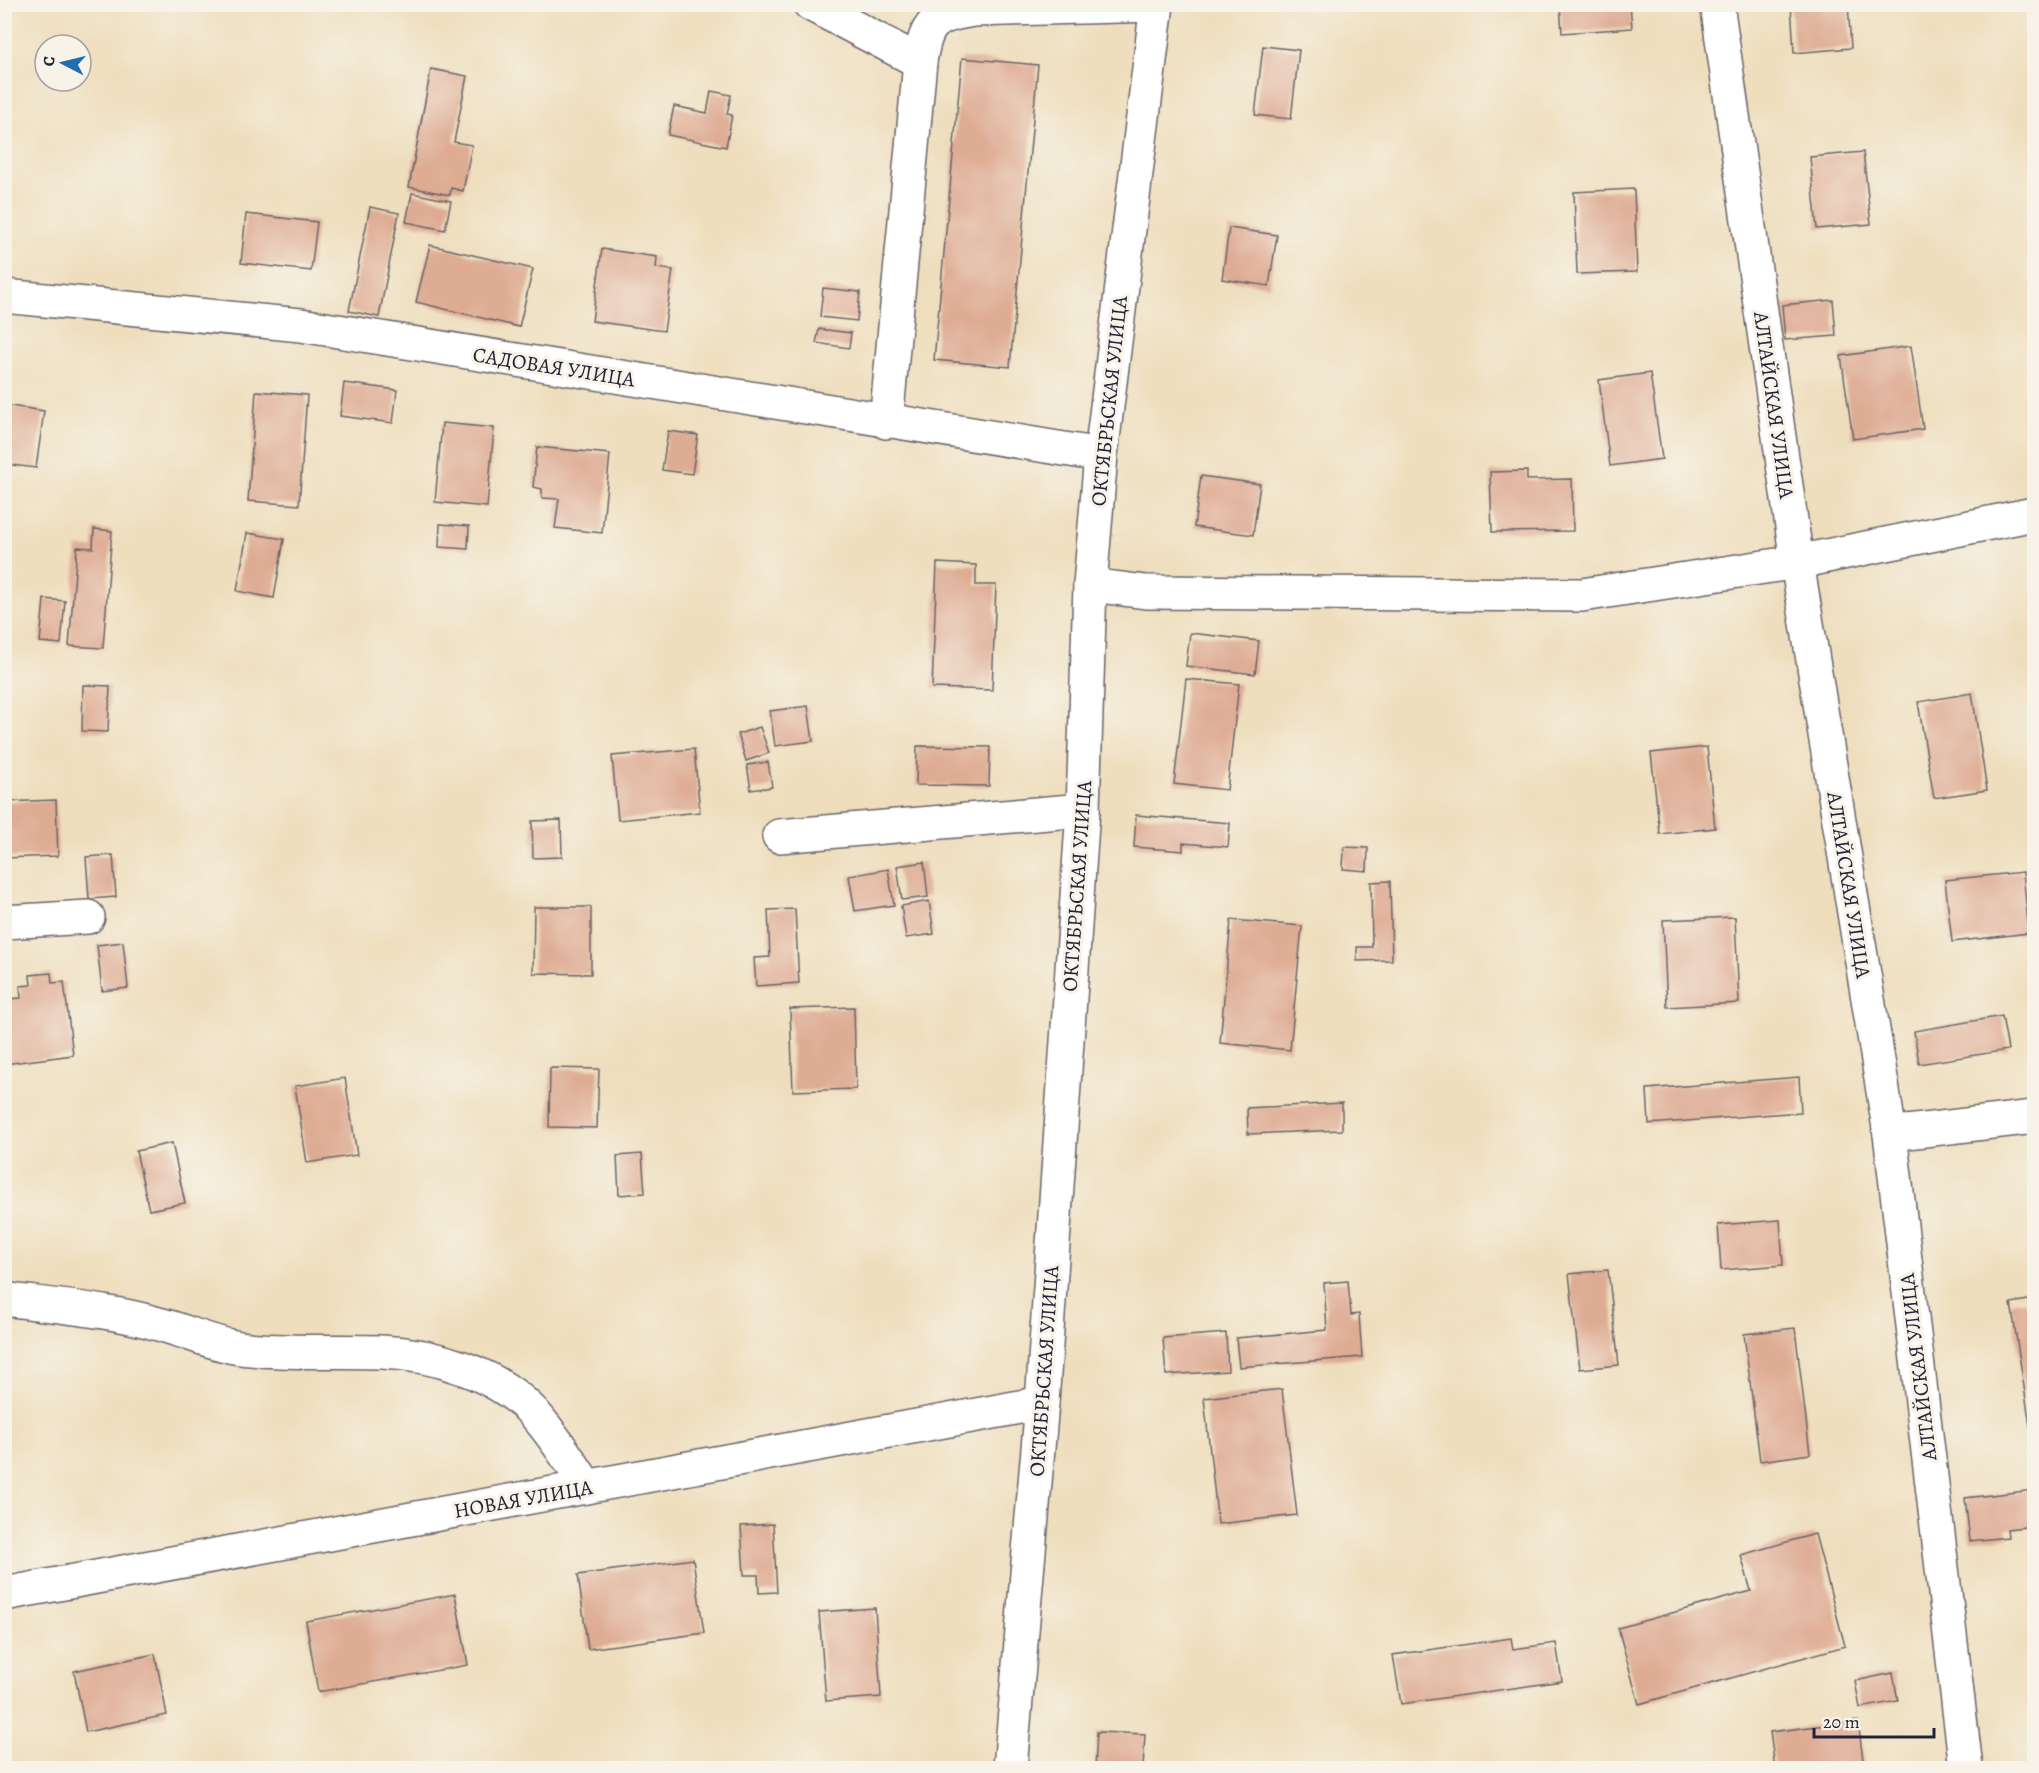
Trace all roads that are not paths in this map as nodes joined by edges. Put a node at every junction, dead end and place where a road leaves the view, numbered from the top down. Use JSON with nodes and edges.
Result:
{"nodes":[{"id":1,"x":810,"y":4,"type":"edge"},
{"id":2,"x":1717,"y":4,"type":"edge"},
{"id":3,"x":1157,"y":5,"type":"edge"},
{"id":4,"x":920,"y":62,"type":"junction"},
{"id":5,"x":4,"y":296,"type":"edge"},
{"id":6,"x":886,"y":422,"type":"junction"},
{"id":7,"x":1101,"y":455,"type":"junction"},
{"id":8,"x":2034,"y":514,"type":"edge"},
{"id":9,"x":1797,"y":562,"type":"junction"},
{"id":10,"x":1090,"y":585,"type":"junction"},
{"id":11,"x":1083,"y":810,"type":"junction"},
{"id":12,"x":779,"y":836,"type":"dead end"},
{"id":13,"x":88,"y":917,"type":"dead end"},
{"id":14,"x":4,"y":922,"type":"edge"},
{"id":15,"x":2034,"y":1117,"type":"edge"},
{"id":16,"x":1890,"y":1134,"type":"junction"},
{"id":17,"x":4,"y":1299,"type":"edge"},
{"id":18,"x":1042,"y":1403,"type":"junction"},
{"id":19,"x":587,"y":1487,"type":"junction"},
{"id":20,"x":4,"y":1594,"type":"edge"},
{"id":21,"x":1010,"y":1768,"type":"edge"},
{"id":22,"x":1966,"y":1768,"type":"edge"}],
"edges":[{"from":1,"to":4,"type":"street"},
{"from":2,"to":9,"type":"street","name":"АЛТАЙСКАЯ УЛИЦА"},
{"from":3,"to":4,"type":"street"},
{"from":3,"to":7,"type":"street","name":"ОКТЯБРЬСКАЯ УЛИЦА"},
{"from":4,"to":6,"type":"street"},
{"from":5,"to":6,"type":"street","name":"САДОВАЯ УЛИЦА"},
{"from":6,"to":7,"type":"street","name":"САДОВАЯ УЛИЦА"},
{"from":7,"to":10,"type":"street","name":"ОКТЯБРЬСКАЯ УЛИЦА"},
{"from":8,"to":9,"type":"street"},
{"from":9,"to":10,"type":"street"},
{"from":9,"to":16,"type":"street","name":"АЛТАЙСКАЯ УЛИЦА"},
{"from":10,"to":11,"type":"street","name":"ОКТЯБРЬСКАЯ УЛИЦА"},
{"from":11,"to":12,"type":"street"},
{"from":11,"to":18,"type":"street","name":"ОКТЯБРЬСКАЯ УЛИЦА"},
{"from":13,"to":14,"type":"street"},
{"from":15,"to":16,"type":"street"},
{"from":16,"to":22,"type":"street","name":"АЛТАЙСКАЯ УЛИЦА"},
{"from":17,"to":19,"type":"street"},
{"from":18,"to":19,"type":"street","name":"НОВАЯ УЛИЦА"},
{"from":18,"to":21,"type":"street","name":"ОКТЯБРЬСКАЯ УЛИЦА"},
{"from":19,"to":20,"type":"street","name":"НОВАЯ УЛИЦА"}]}
